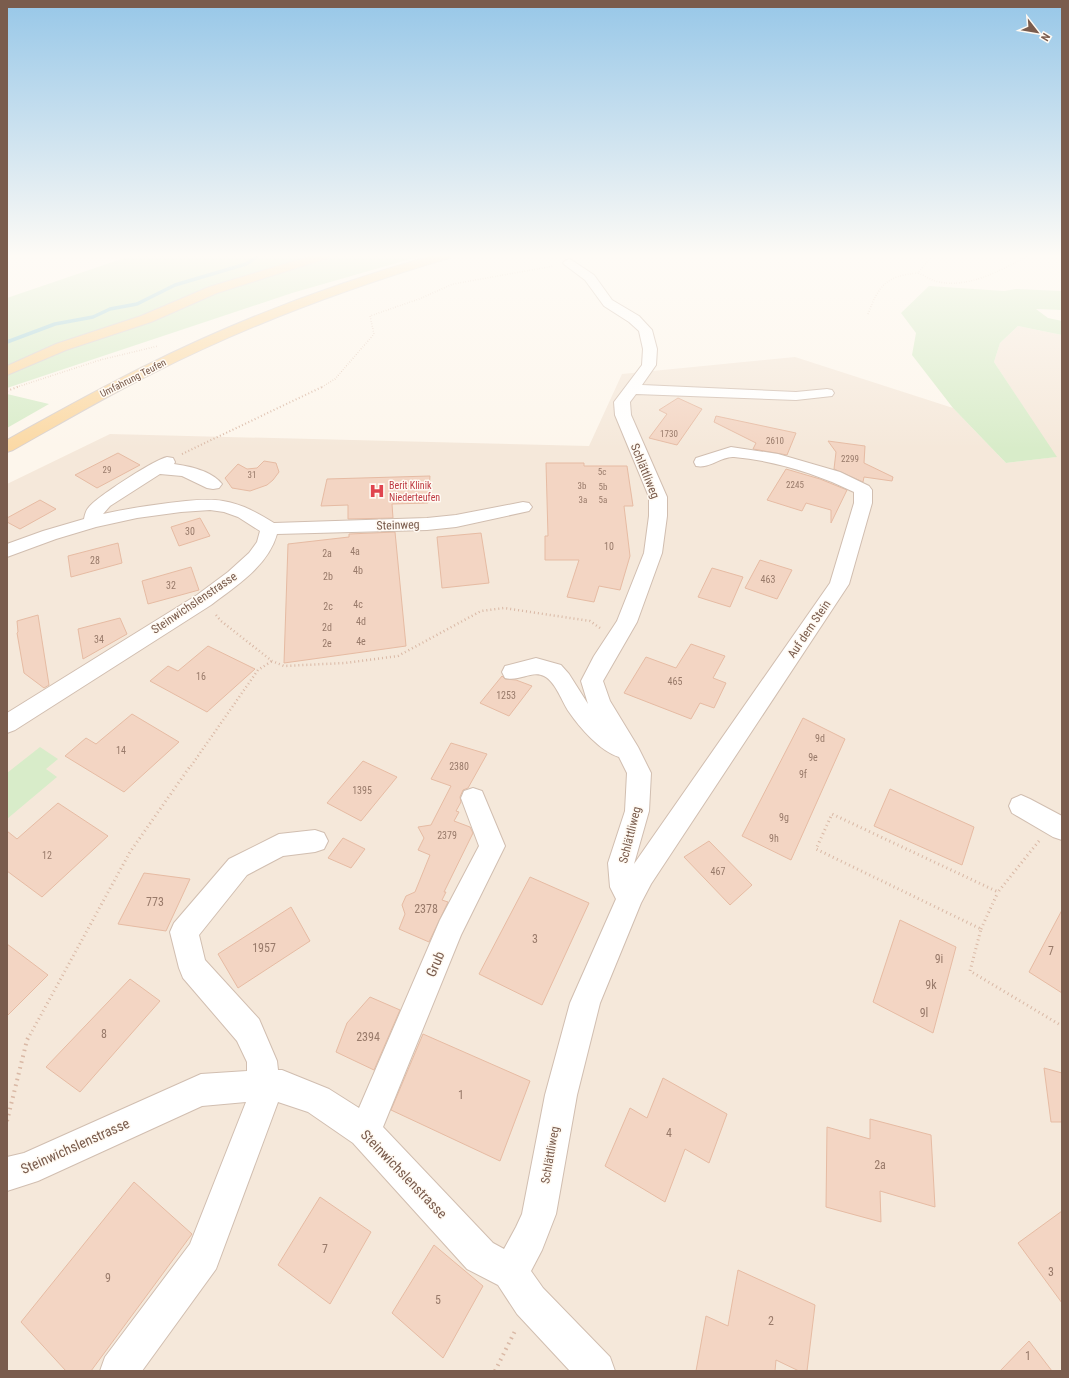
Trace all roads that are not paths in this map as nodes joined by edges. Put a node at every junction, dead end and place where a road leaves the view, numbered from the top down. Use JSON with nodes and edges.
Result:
{"nodes":[{"id":1,"x":142,"y":320,"type":"edge"},
{"id":2,"x":255,"y":320,"type":"edge"},
{"id":3,"x":635,"y":320,"type":"edge"},
{"id":4,"x":7,"y":371,"type":"edge"},
{"id":5,"x":632,"y":389,"type":"junction"},
{"id":6,"x":827,"y":393,"type":"dead end"},
{"id":7,"x":7,"y":447,"type":"edge"},
{"id":8,"x":702,"y":462,"type":"dead end"},
{"id":9,"x":213,"y":484,"type":"dead end"},
{"id":10,"x":524,"y":506,"type":"dead end"},
{"id":11,"x":92,"y":522,"type":"junction"},
{"id":12,"x":270,"y":529,"type":"junction"},
{"id":13,"x":7,"y":551,"type":"edge"},
{"id":14,"x":513,"y":672,"type":"dead end"},
{"id":15,"x":7,"y":724,"type":"edge"},
{"id":16,"x":630,"y":754,"type":"junction"},
{"id":17,"x":473,"y":798,"type":"dead end"},
{"id":18,"x":1021,"y":806,"type":"dead end"},
{"id":19,"x":1057,"y":827,"type":"edge"},
{"id":20,"x":314,"y":841,"type":"dead end"},
{"id":21,"x":630,"y":897,"type":"junction"},
{"id":22,"x":263,"y":1085,"type":"junction"},
{"id":23,"x":365,"y":1131,"type":"junction"},
{"id":24,"x":7,"y":1174,"type":"edge"},
{"id":25,"x":511,"y":1272,"type":"junction"},
{"id":26,"x":119,"y":1371,"type":"edge"},
{"id":27,"x":596,"y":1371,"type":"edge"}],
"edges":[{"from":1,"to":4,"type":"main road"},
{"from":2,"to":7,"type":"main road","name":"Umfahrung Teufen"},
{"from":3,"to":5,"type":"street","name":"Schlättliweg"},
{"from":5,"to":6,"type":"street"},
{"from":5,"to":16,"type":"street","name":"Schlättliweg"},
{"from":8,"to":21,"type":"street","name":"Auf dem Stein"},
{"from":9,"to":11,"type":"street"},
{"from":10,"to":12,"type":"street","name":"Steinweg"},
{"from":11,"to":12,"type":"street"},
{"from":11,"to":13,"type":"street"},
{"from":12,"to":15,"type":"street","name":"Steinwichslenstrasse"},
{"from":14,"to":16,"type":"street"},
{"from":16,"to":21,"type":"street","name":"Schlättliweg"},
{"from":17,"to":23,"type":"street","name":"Grub"},
{"from":18,"to":19,"type":"street"},
{"from":20,"to":22,"type":"street"},
{"from":21,"to":25,"type":"street","name":"Schlättliweg"},
{"from":22,"to":23,"type":"street","name":"Steinwichslenstrasse"},
{"from":22,"to":24,"type":"street","name":"Steinwichslenstrasse"},
{"from":22,"to":26,"type":"street"},
{"from":23,"to":25,"type":"street","name":"Steinwichslenstrasse"},
{"from":25,"to":27,"type":"street","name":"Steinwichslenstrasse"}]}
